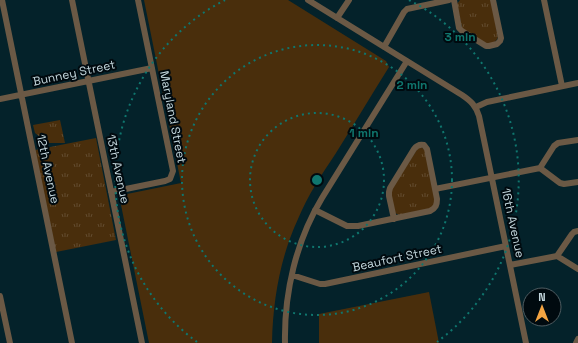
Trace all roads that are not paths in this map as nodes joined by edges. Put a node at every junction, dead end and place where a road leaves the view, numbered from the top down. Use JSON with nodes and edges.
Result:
{"nodes":[{"id":1,"x":2,"y":0,"type":"edge"},
{"id":2,"x":72,"y":0,"type":"edge"},
{"id":3,"x":138,"y":0,"type":"edge"},
{"id":4,"x":308,"y":0,"type":"edge"},
{"id":5,"x":349,"y":0,"type":"edge"},
{"id":6,"x":449,"y":0,"type":"edge"},
{"id":7,"x":454,"y":0,"type":"edge"},
{"id":8,"x":493,"y":0,"type":"edge"},
{"id":9,"x":544,"y":0,"type":"edge"},
{"id":10,"x":337,"y":18,"type":"junction"},
{"id":11,"x":384,"y":47,"type":"junction"},
{"id":12,"x":406,"y":61,"type":"junction"},
{"id":13,"x":152,"y":68,"type":"junction"},
{"id":14,"x":88,"y":81,"type":"junction"},
{"id":15,"x":578,"y":83,"type":"edge"},
{"id":16,"x":562,"y":86,"type":"junction"},
{"id":17,"x":21,"y":95,"type":"junction"},
{"id":18,"x":0,"y":99,"type":"edge"},
{"id":19,"x":476,"y":107,"type":"junction"},
{"id":20,"x":578,"y":140,"type":"edge"},
{"id":21,"x":540,"y":168,"type":"junction"},
{"id":22,"x":492,"y":178,"type":"junction"},
{"id":23,"x":578,"y":182,"type":"edge"},
{"id":24,"x":435,"y":189,"type":"junction"},
{"id":25,"x":111,"y":192,"type":"junction"},
{"id":26,"x":315,"y":210,"type":"junction"},
{"id":27,"x":394,"y":219,"type":"junction"},
{"id":28,"x":578,"y":231,"type":"edge"},
{"id":29,"x":506,"y":246,"type":"junction"},
{"id":30,"x":557,"y":256,"type":"junction"},
{"id":31,"x":510,"y":266,"type":"junction"},
{"id":32,"x":578,"y":269,"type":"edge"},
{"id":33,"x":292,"y":276,"type":"junction"},
{"id":34,"x":0,"y":296,"type":"edge"},
{"id":35,"x":578,"y":339,"type":"edge"},
{"id":36,"x":10,"y":343,"type":"edge"},
{"id":37,"x":72,"y":343,"type":"edge"},
{"id":38,"x":142,"y":343,"type":"edge"},
{"id":39,"x":284,"y":343,"type":"edge"},
{"id":40,"x":526,"y":343,"type":"edge"},
{"id":41,"x":576,"y":343,"type":"edge"}],
"edges":[{"from":1,"to":17,"type":"street","name":"12th Avenue"},
{"from":2,"to":14,"type":"street","name":"13th Avenue"},
{"from":3,"to":13,"type":"street","name":"Maryland Street"},
{"from":4,"to":10,"type":"street"},
{"from":5,"to":10,"type":"street"},
{"from":6,"to":11,"type":"street"},
{"from":7,"to":8,"type":"street"},
{"from":9,"to":16,"type":"street"},
{"from":10,"to":11,"type":"street"},
{"from":11,"to":12,"type":"street"},
{"from":12,"to":19,"type":"street"},
{"from":12,"to":26,"type":"street"},
{"from":13,"to":14,"type":"street","name":"Bunney Street"},
{"from":13,"to":25,"type":"street","name":"Maryland Street"},
{"from":14,"to":17,"type":"street","name":"Bunney Street"},
{"from":14,"to":25,"type":"street","name":"13th Avenue"},
{"from":15,"to":16,"type":"street"},
{"from":16,"to":19,"type":"street"},
{"from":17,"to":18,"type":"street","name":"Bunney Street"},
{"from":17,"to":37,"type":"street","name":"12th Avenue"},
{"from":19,"to":22,"type":"street","name":"16th Avenue"},
{"from":20,"to":21,"type":"street"},
{"from":21,"to":22,"type":"street"},
{"from":21,"to":23,"type":"street"},
{"from":22,"to":24,"type":"street"},
{"from":22,"to":29,"type":"street","name":"16th Avenue"},
{"from":24,"to":27,"type":"street"},
{"from":24,"to":27,"type":"street"},
{"from":25,"to":38,"type":"street","name":"13th Avenue"},
{"from":26,"to":27,"type":"street"},
{"from":26,"to":33,"type":"street"},
{"from":28,"to":30,"type":"street"},
{"from":29,"to":31,"type":"street","name":"16th Avenue"},
{"from":29,"to":33,"type":"street","name":"Beaufort Street"},
{"from":30,"to":31,"type":"street"},
{"from":30,"to":32,"type":"street"},
{"from":31,"to":40,"type":"street","name":"16th Avenue"},
{"from":33,"to":39,"type":"street"},
{"from":34,"to":36,"type":"street"},
{"from":35,"to":41,"type":"street"}]}
